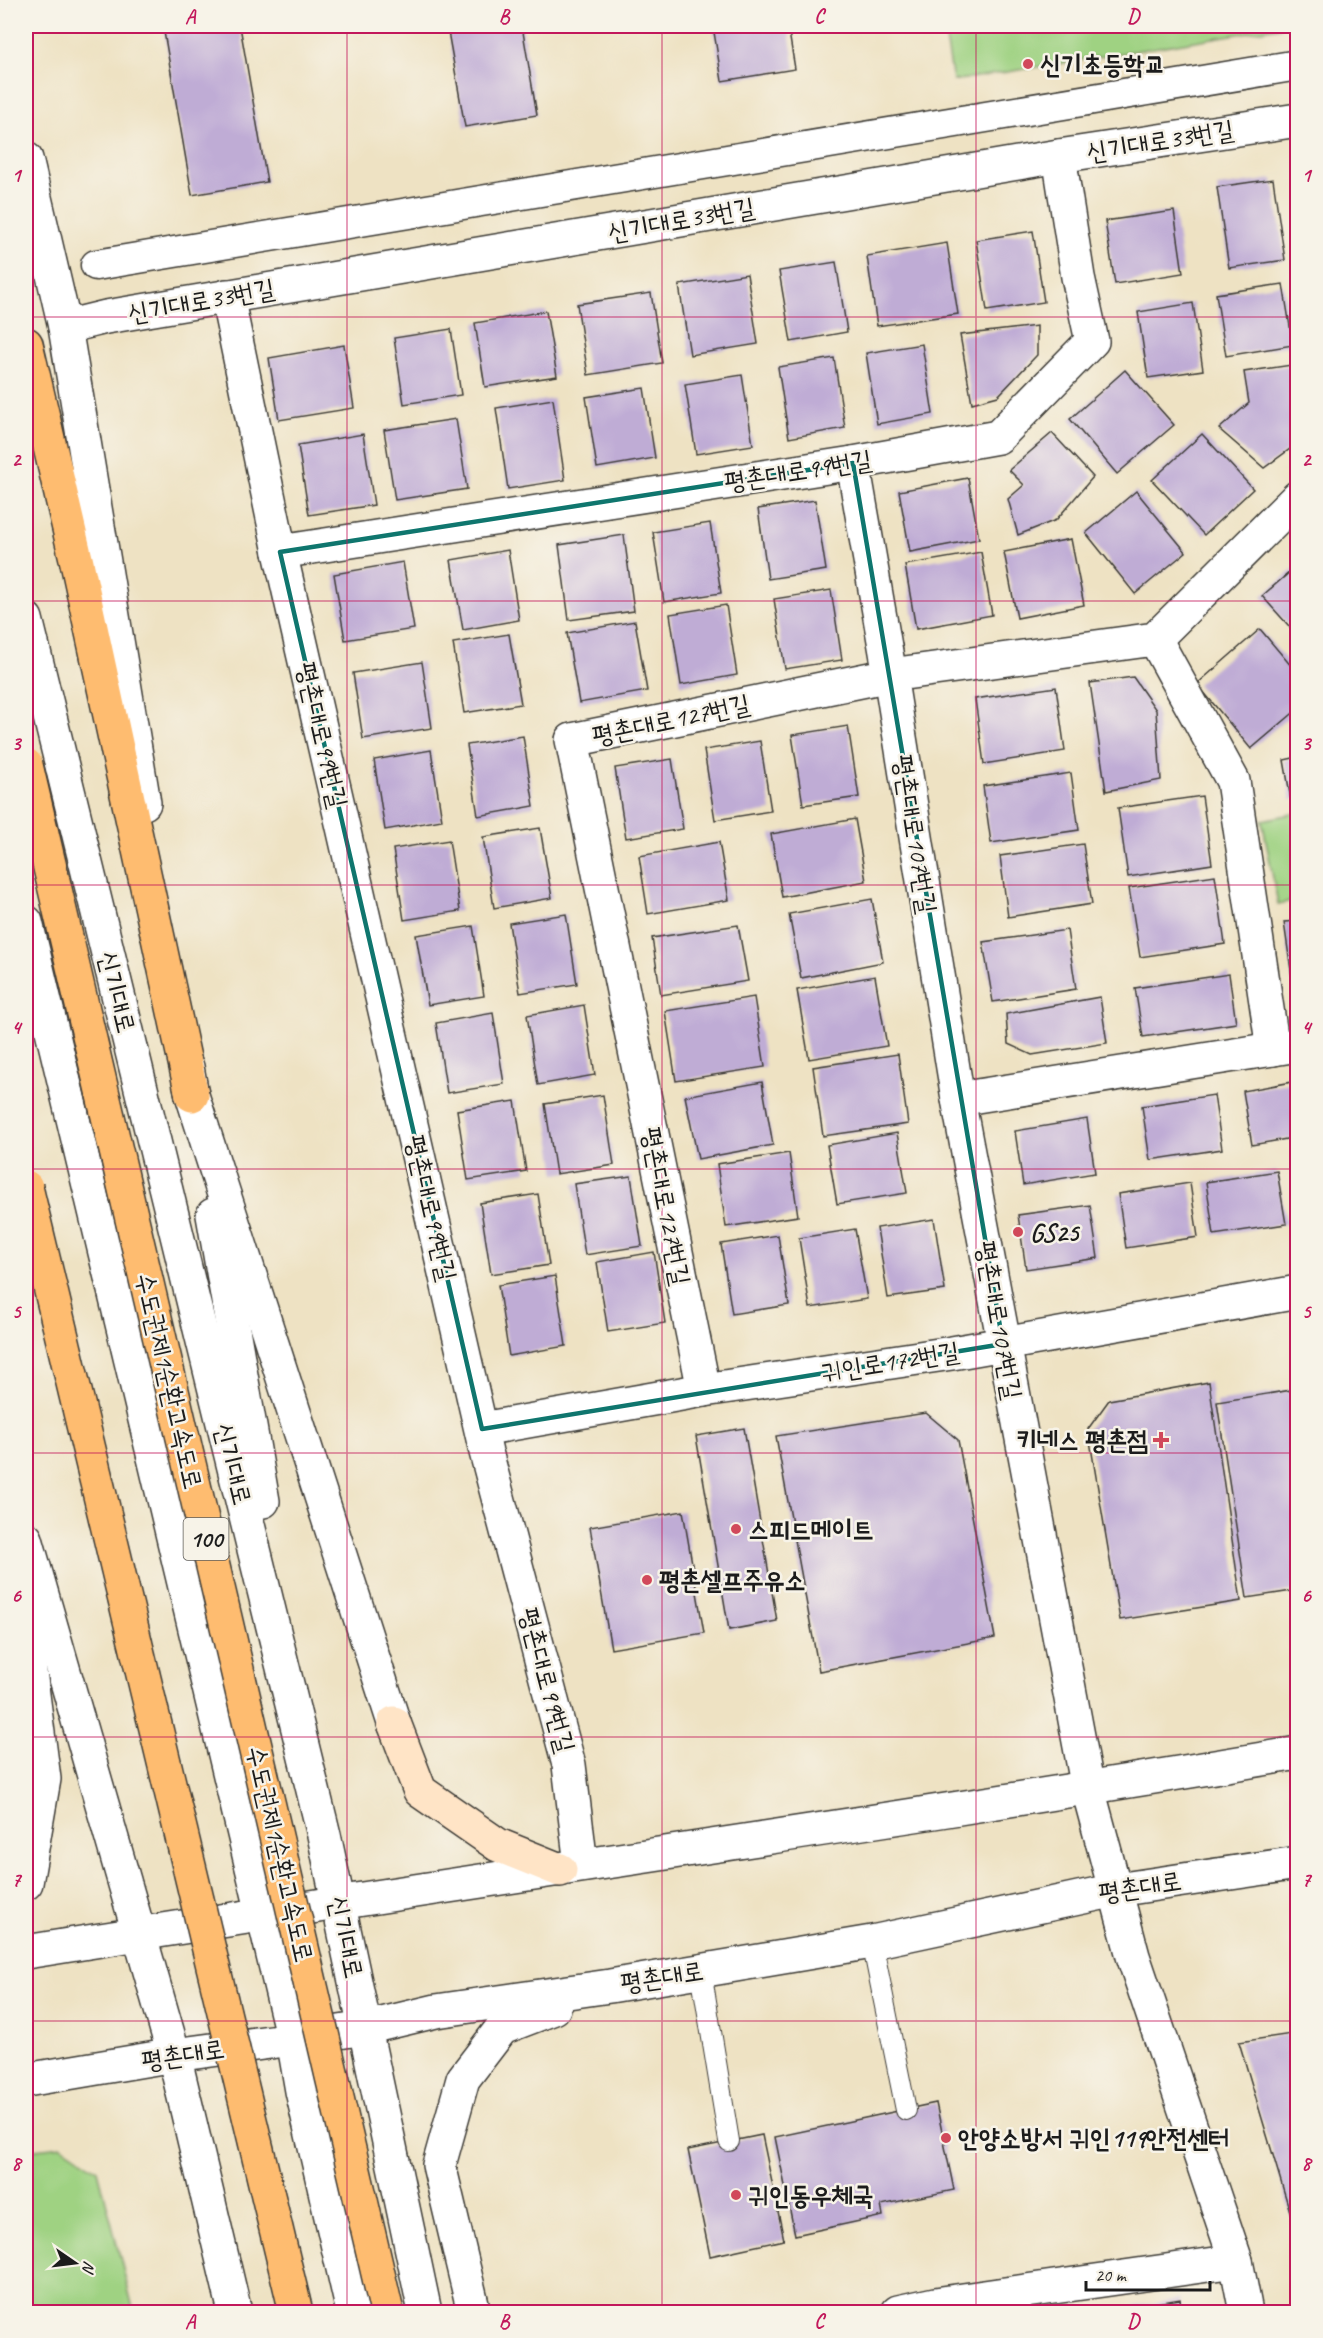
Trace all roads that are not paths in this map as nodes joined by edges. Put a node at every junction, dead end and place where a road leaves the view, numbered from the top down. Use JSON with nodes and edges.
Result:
{"nodes":[{"id":1,"x":1298,"y":65,"type":"edge"},
{"id":2,"x":1298,"y":120,"type":"edge"},
{"id":3,"x":1059,"y":156,"type":"junction"},
{"id":4,"x":26,"y":159,"type":"edge"},
{"id":5,"x":96,"y":265,"type":"dead end"},
{"id":6,"x":227,"y":296,"type":"junction"},
{"id":7,"x":65,"y":327,"type":"junction"},
{"id":8,"x":26,"y":344,"type":"edge"},
{"id":9,"x":853,"y":463,"type":"junction"},
{"id":10,"x":1298,"y":497,"type":"edge"},
{"id":11,"x":280,"y":552,"type":"junction"},
{"id":12,"x":26,"y":619,"type":"edge"},
{"id":13,"x":1155,"y":639,"type":"junction"},
{"id":14,"x":890,"y":675,"type":"junction"},
{"id":15,"x":26,"y":765,"type":"edge"},
{"id":16,"x":26,"y":922,"type":"edge"},
{"id":17,"x":1285,"y":1047,"type":"edge"},
{"id":18,"x":192,"y":1095,"type":"junction"},
{"id":19,"x":958,"y":1099,"type":"junction"},
{"id":20,"x":26,"y":1187,"type":"edge"},
{"id":21,"x":1298,"y":1292,"type":"edge"},
{"id":22,"x":1003,"y":1344,"type":"junction"},
{"id":23,"x":704,"y":1390,"type":"junction"},
{"id":24,"x":482,"y":1429,"type":"junction"},
{"id":25,"x":26,"y":1539,"type":"edge"},
{"id":26,"x":26,"y":1641,"type":"edge"},
{"id":27,"x":394,"y":1723,"type":"joint"},
{"id":28,"x":1298,"y":1753,"type":"edge"},
{"id":29,"x":1088,"y":1789,"type":"junction"},
{"id":30,"x":314,"y":1796,"type":"junction"},
{"id":31,"x":1298,"y":1863,"type":"edge"},
{"id":32,"x":571,"y":1867,"type":"junction"},
{"id":33,"x":26,"y":1883,"type":"edge"},
{"id":34,"x":1116,"y":1890,"type":"junction"},
{"id":35,"x":339,"y":1902,"type":"junction"},
{"id":36,"x":262,"y":1915,"type":"junction"},
{"id":37,"x":140,"y":1935,"type":"junction"},
{"id":38,"x":872,"y":1942,"type":"junction"},
{"id":39,"x":26,"y":1952,"type":"edge"},
{"id":40,"x":701,"y":1971,"type":"junction"},
{"id":41,"x":610,"y":1986,"type":"junction"},
{"id":42,"x":365,"y":2028,"type":"junction"},
{"id":43,"x":293,"y":2039,"type":"junction"},
{"id":44,"x":174,"y":2055,"type":"junction"},
{"id":45,"x":26,"y":2080,"type":"edge"},
{"id":46,"x":906,"y":2110,"type":"dead end"},
{"id":47,"x":729,"y":2141,"type":"dead end"},
{"id":48,"x":1236,"y":2261,"type":"junction"},
{"id":49,"x":936,"y":2308,"type":"edge"},
{"id":50,"x":234,"y":2313,"type":"edge"},
{"id":51,"x":296,"y":2313,"type":"edge"},
{"id":52,"x":353,"y":2313,"type":"edge"},
{"id":53,"x":387,"y":2313,"type":"edge"},
{"id":54,"x":425,"y":2313,"type":"edge"},
{"id":55,"x":474,"y":2313,"type":"edge"},
{"id":56,"x":898,"y":2313,"type":"edge"},
{"id":57,"x":1246,"y":2313,"type":"edge"}],
"edges":[{"from":1,"to":5,"type":"street"},
{"from":2,"to":3,"type":"street","name":"신기대로33번길"},
{"from":3,"to":6,"type":"street","name":"신기대로33번길"},
{"from":3,"to":9,"type":"street","name":"평촌대로99번길"},
{"from":4,"to":7,"type":"street"},
{"from":6,"to":7,"type":"street","name":"신기대로33번길"},
{"from":6,"to":11,"type":"street","name":"평촌대로99번길"},
{"from":7,"to":18,"type":"street"},
{"from":8,"to":18,"type":"highway"},
{"from":9,"to":11,"type":"street","name":"평촌대로99번길"},
{"from":9,"to":14,"type":"street","name":"평촌대로107번길"},
{"from":10,"to":13,"type":"street"},
{"from":11,"to":24,"type":"street","name":"평촌대로99번길"},
{"from":12,"to":30,"type":"street","name":"신기대로"},
{"from":13,"to":14,"type":"street","name":"평촌대로127번길"},
{"from":13,"to":17,"type":"street"},
{"from":14,"to":19,"type":"street","name":"평촌대로107번길"},
{"from":14,"to":23,"type":"street","name":"평촌대로127번길"},
{"from":15,"to":53,"type":"highway","name":"수도권제1순환고속도로","number":"100","bridge":true},
{"from":16,"to":36,"type":"street"},
{"from":17,"to":19,"type":"street"},
{"from":18,"to":27,"type":"street"},
{"from":18,"to":30,"type":"street"},
{"from":19,"to":22,"type":"street","name":"평촌대로107번길"},
{"from":20,"to":51,"type":"highway","bridge":true},
{"from":21,"to":22,"type":"street","name":"귀인로172번길"},
{"from":22,"to":23,"type":"street","name":"귀인로172번길"},
{"from":22,"to":29,"type":"street","name":"평촌대로107번길"},
{"from":23,"to":24,"type":"street","name":"귀인로172번길"},
{"from":24,"to":32,"type":"street","name":"평촌대로99번길"},
{"from":25,"to":37,"type":"street"},
{"from":26,"to":33,"type":"street"},
{"from":27,"to":32,"type":"main road"},
{"from":28,"to":29,"type":"street"},
{"from":29,"to":32,"type":"street"},
{"from":29,"to":34,"type":"street","name":"평촌대로107번길"},
{"from":30,"to":35,"type":"street","name":"신기대로"},
{"from":31,"to":34,"type":"street","name":"평촌대로"},
{"from":32,"to":35,"type":"street"},
{"from":34,"to":38,"type":"street","name":"평촌대로"},
{"from":34,"to":48,"type":"street","name":"평촌대로107번길"},
{"from":35,"to":36,"type":"street"},
{"from":35,"to":42,"type":"street","name":"신기대로"},
{"from":36,"to":37,"type":"street"},
{"from":36,"to":43,"type":"street"},
{"from":37,"to":39,"type":"street"},
{"from":37,"to":44,"type":"street"},
{"from":38,"to":40,"type":"street","name":"평촌대로"},
{"from":38,"to":46,"type":"lane"},
{"from":40,"to":41,"type":"street","name":"평촌대로"},
{"from":40,"to":47,"type":"lane"},
{"from":41,"to":42,"type":"street","name":"평촌대로"},
{"from":41,"to":55,"type":"street"},
{"from":42,"to":43,"type":"street","name":"평촌대로"},
{"from":42,"to":54,"type":"street","name":"신기대로"},
{"from":43,"to":44,"type":"street","name":"평촌대로"},
{"from":43,"to":52,"type":"street"},
{"from":44,"to":45,"type":"street","name":"평촌대로"},
{"from":44,"to":50,"type":"street"},
{"from":48,"to":49,"type":"street"},
{"from":48,"to":57,"type":"street","name":"평촌대로107번길"},
{"from":49,"to":56,"type":"street"}]}
